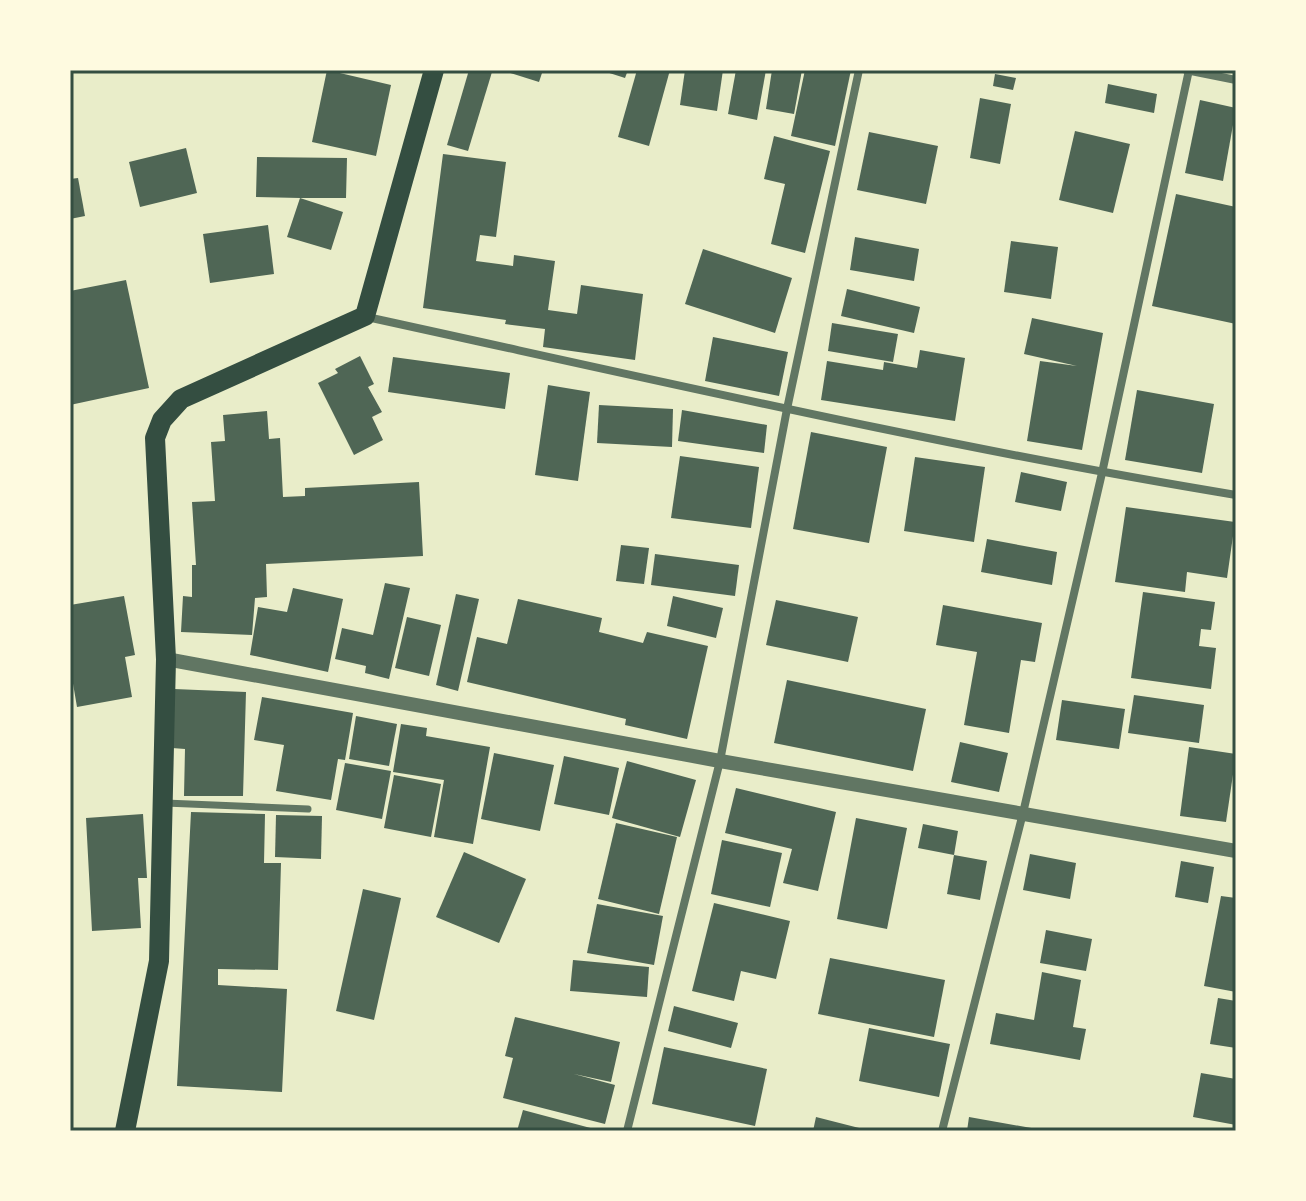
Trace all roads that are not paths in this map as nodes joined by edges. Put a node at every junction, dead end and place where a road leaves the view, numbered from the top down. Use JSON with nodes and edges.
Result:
{"nodes":[{"id":1,"x":434,"y":70,"type":"edge"},
{"id":2,"x":859,"y":70,"type":"edge"},
{"id":3,"x":1187,"y":70,"type":"edge"},
{"id":4,"x":1236,"y":80,"type":"edge"},
{"id":5,"x":365,"y":316,"type":"junction"},
{"id":6,"x":787,"y":409,"type":"junction"},
{"id":7,"x":1102,"y":473,"type":"junction"},
{"id":8,"x":1236,"y":495,"type":"edge"},
{"id":9,"x":166,"y":659,"type":"junction"},
{"id":10,"x":720,"y":761,"type":"junction"},
{"id":11,"x":162,"y":803,"type":"junction"},
{"id":12,"x":308,"y":809,"type":"dead end"},
{"id":13,"x":1023,"y":813,"type":"junction"},
{"id":14,"x":1236,"y":851,"type":"edge"},
{"id":15,"x":125,"y":1131,"type":"edge"},
{"id":16,"x":627,"y":1131,"type":"edge"},
{"id":17,"x":942,"y":1131,"type":"edge"}],
"edges":[{"from":1,"to":5,"type":"main road"},
{"from":2,"to":6,"type":"street"},
{"from":3,"to":4,"type":"street"},
{"from":3,"to":7,"type":"street"},
{"from":5,"to":6,"type":"street"},
{"from":5,"to":9,"type":"main road"},
{"from":6,"to":7,"type":"street"},
{"from":6,"to":10,"type":"street"},
{"from":7,"to":8,"type":"street"},
{"from":7,"to":13,"type":"street"},
{"from":9,"to":10,"type":"street"},
{"from":9,"to":11,"type":"main road"},
{"from":10,"to":13,"type":"street"},
{"from":10,"to":16,"type":"street"},
{"from":11,"to":12,"type":"street"},
{"from":11,"to":15,"type":"main road"},
{"from":13,"to":14,"type":"street"},
{"from":13,"to":17,"type":"street"}]}
